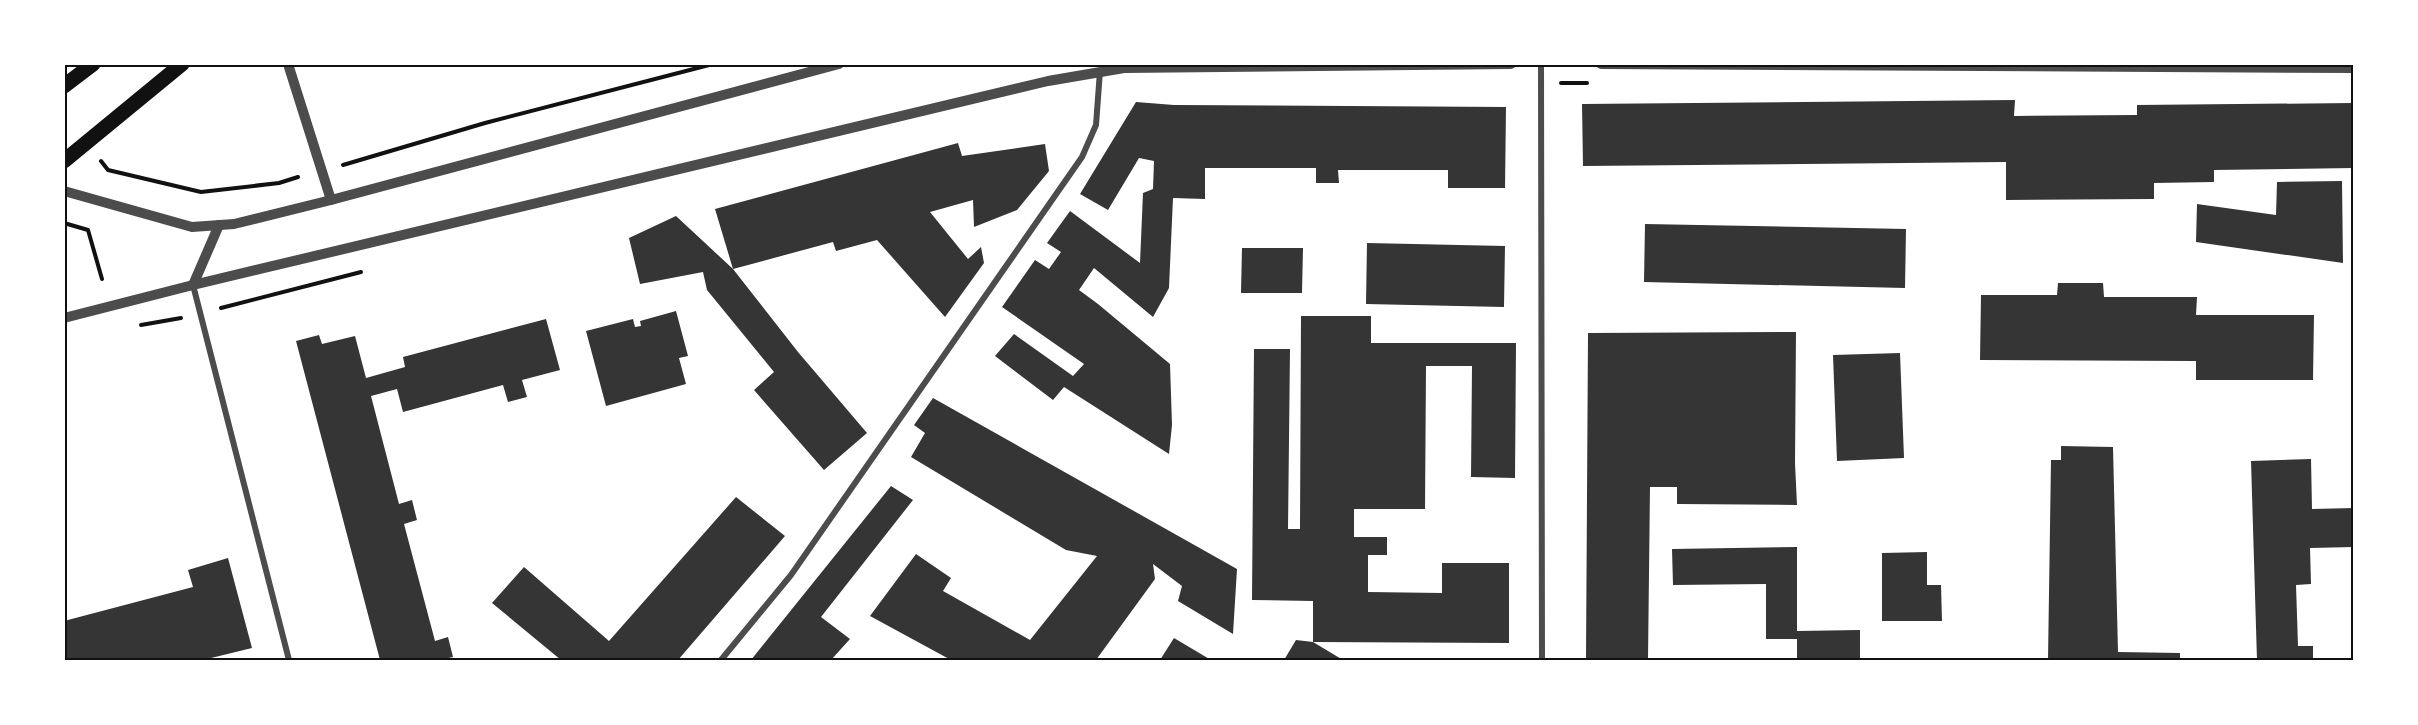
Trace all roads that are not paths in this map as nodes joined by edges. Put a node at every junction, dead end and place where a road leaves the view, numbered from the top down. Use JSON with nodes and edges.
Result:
{"nodes":[{"id":1,"x":93,"y":64,"type":"edge"},
{"id":2,"x":182,"y":64,"type":"edge"},
{"id":3,"x":288,"y":64,"type":"edge"},
{"id":4,"x":839,"y":64,"type":"edge"},
{"id":5,"x":1511,"y":64,"type":"edge"},
{"id":6,"x":1541,"y":64,"type":"edge"},
{"id":7,"x":1601,"y":64,"type":"edge"},
{"id":8,"x":2354,"y":68,"type":"edge"},
{"id":9,"x":1100,"y":71,"type":"junction"},
{"id":10,"x":64,"y":86,"type":"edge"},
{"id":11,"x":64,"y":161,"type":"edge"},
{"id":12,"x":64,"y":191,"type":"edge"},
{"id":13,"x":330,"y":201,"type":"junction"},
{"id":14,"x":219,"y":225,"type":"junction"},
{"id":15,"x":193,"y":285,"type":"junction"},
{"id":16,"x":64,"y":318,"type":"edge"},
{"id":17,"x":290,"y":660,"type":"edge"},
{"id":18,"x":721,"y":660,"type":"edge"},
{"id":19,"x":1542,"y":660,"type":"edge"}],
"edges":[{"from":1,"to":10,"type":"main road"},
{"from":2,"to":11,"type":"main road"},
{"from":3,"to":13,"type":"street"},
{"from":4,"to":13,"type":"street"},
{"from":5,"to":9,"type":"street"},
{"from":6,"to":19,"type":"street"},
{"from":7,"to":8,"type":"street"},
{"from":9,"to":15,"type":"street"},
{"from":9,"to":18,"type":"street"},
{"from":12,"to":14,"type":"street"},
{"from":13,"to":14,"type":"street"},
{"from":14,"to":15,"type":"street"},
{"from":15,"to":16,"type":"street"},
{"from":15,"to":17,"type":"street"}]}
